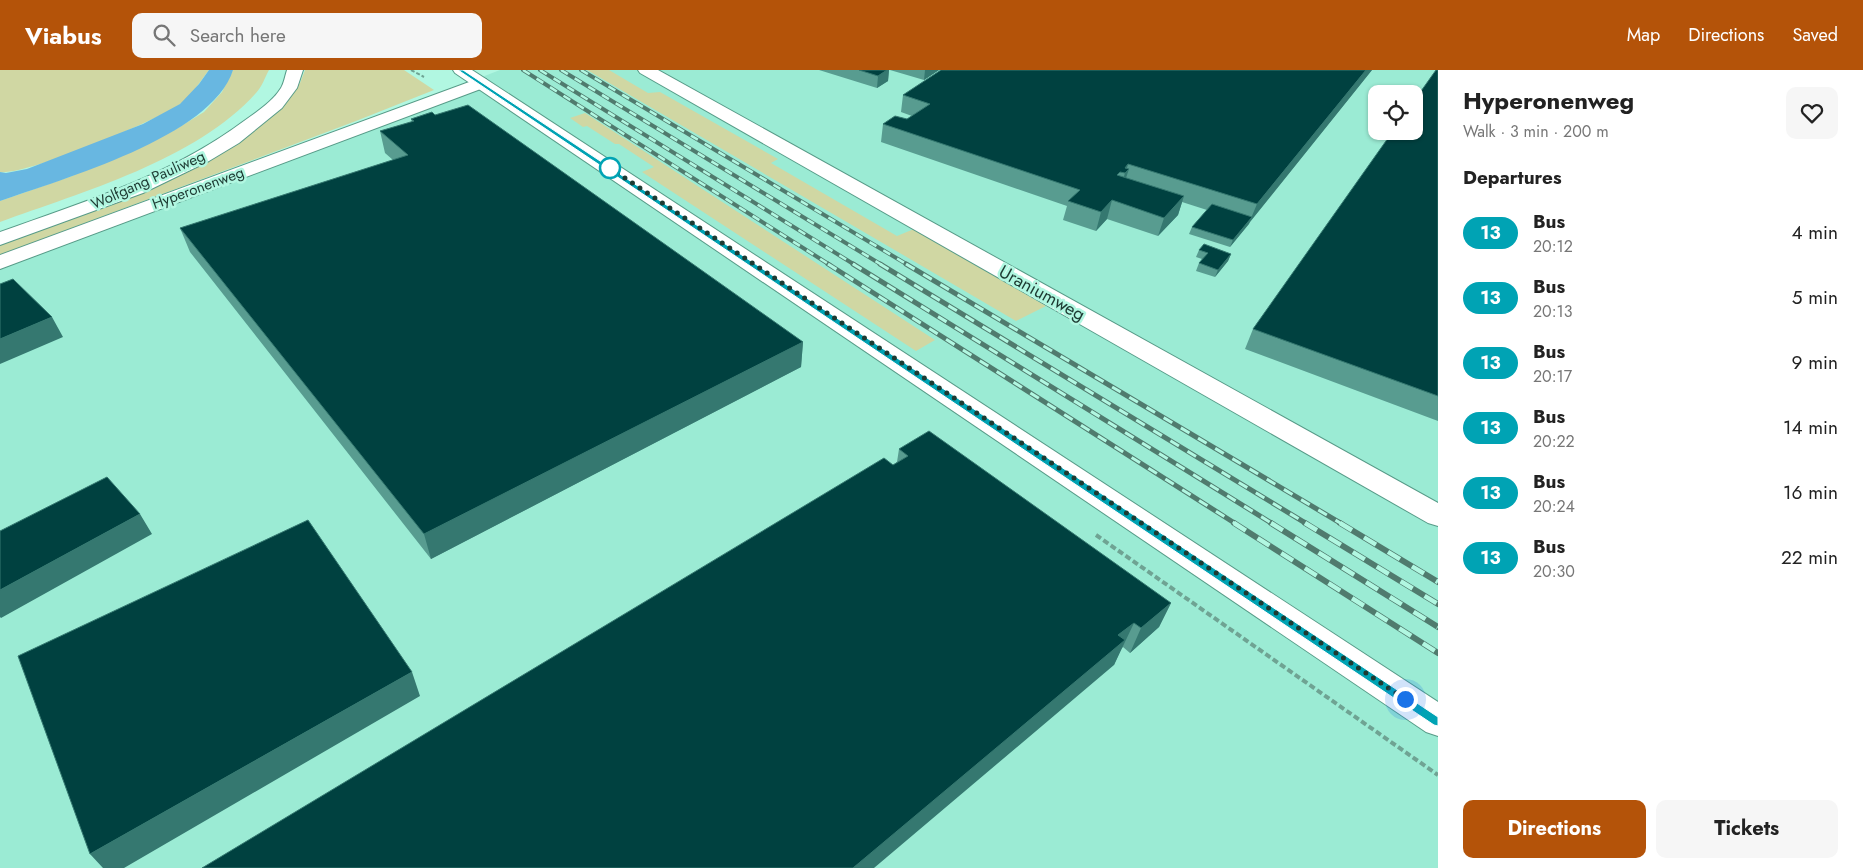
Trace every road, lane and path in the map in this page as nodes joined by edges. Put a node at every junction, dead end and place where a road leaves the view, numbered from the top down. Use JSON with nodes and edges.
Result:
{"nodes":[{"id":1,"x":280,"y":70,"type":"edge"},
{"id":2,"x":296,"y":70,"type":"edge"},
{"id":3,"x":646,"y":70,"type":"edge"},
{"id":4,"x":471,"y":76,"type":"edge"},
{"id":5,"x":0,"y":229,"type":"edge"},
{"id":6,"x":0,"y":239,"type":"edge"},
{"id":7,"x":0,"y":262,"type":"edge"},
{"id":8,"x":1438,"y":516,"type":"edge"},
{"id":9,"x":1438,"y":721,"type":"edge"}],
"edges":[{"from":1,"to":5,"type":"street","name":"Wolfgang Pauliweg"},
{"from":2,"to":6,"type":"street","name":"Wolfgang Pauliweg"},
{"from":3,"to":8,"type":"street","name":"Uraniumweg"},
{"from":4,"to":7,"type":"street","name":"Hyperonenweg"},
{"from":4,"to":9,"type":"street"}]}
